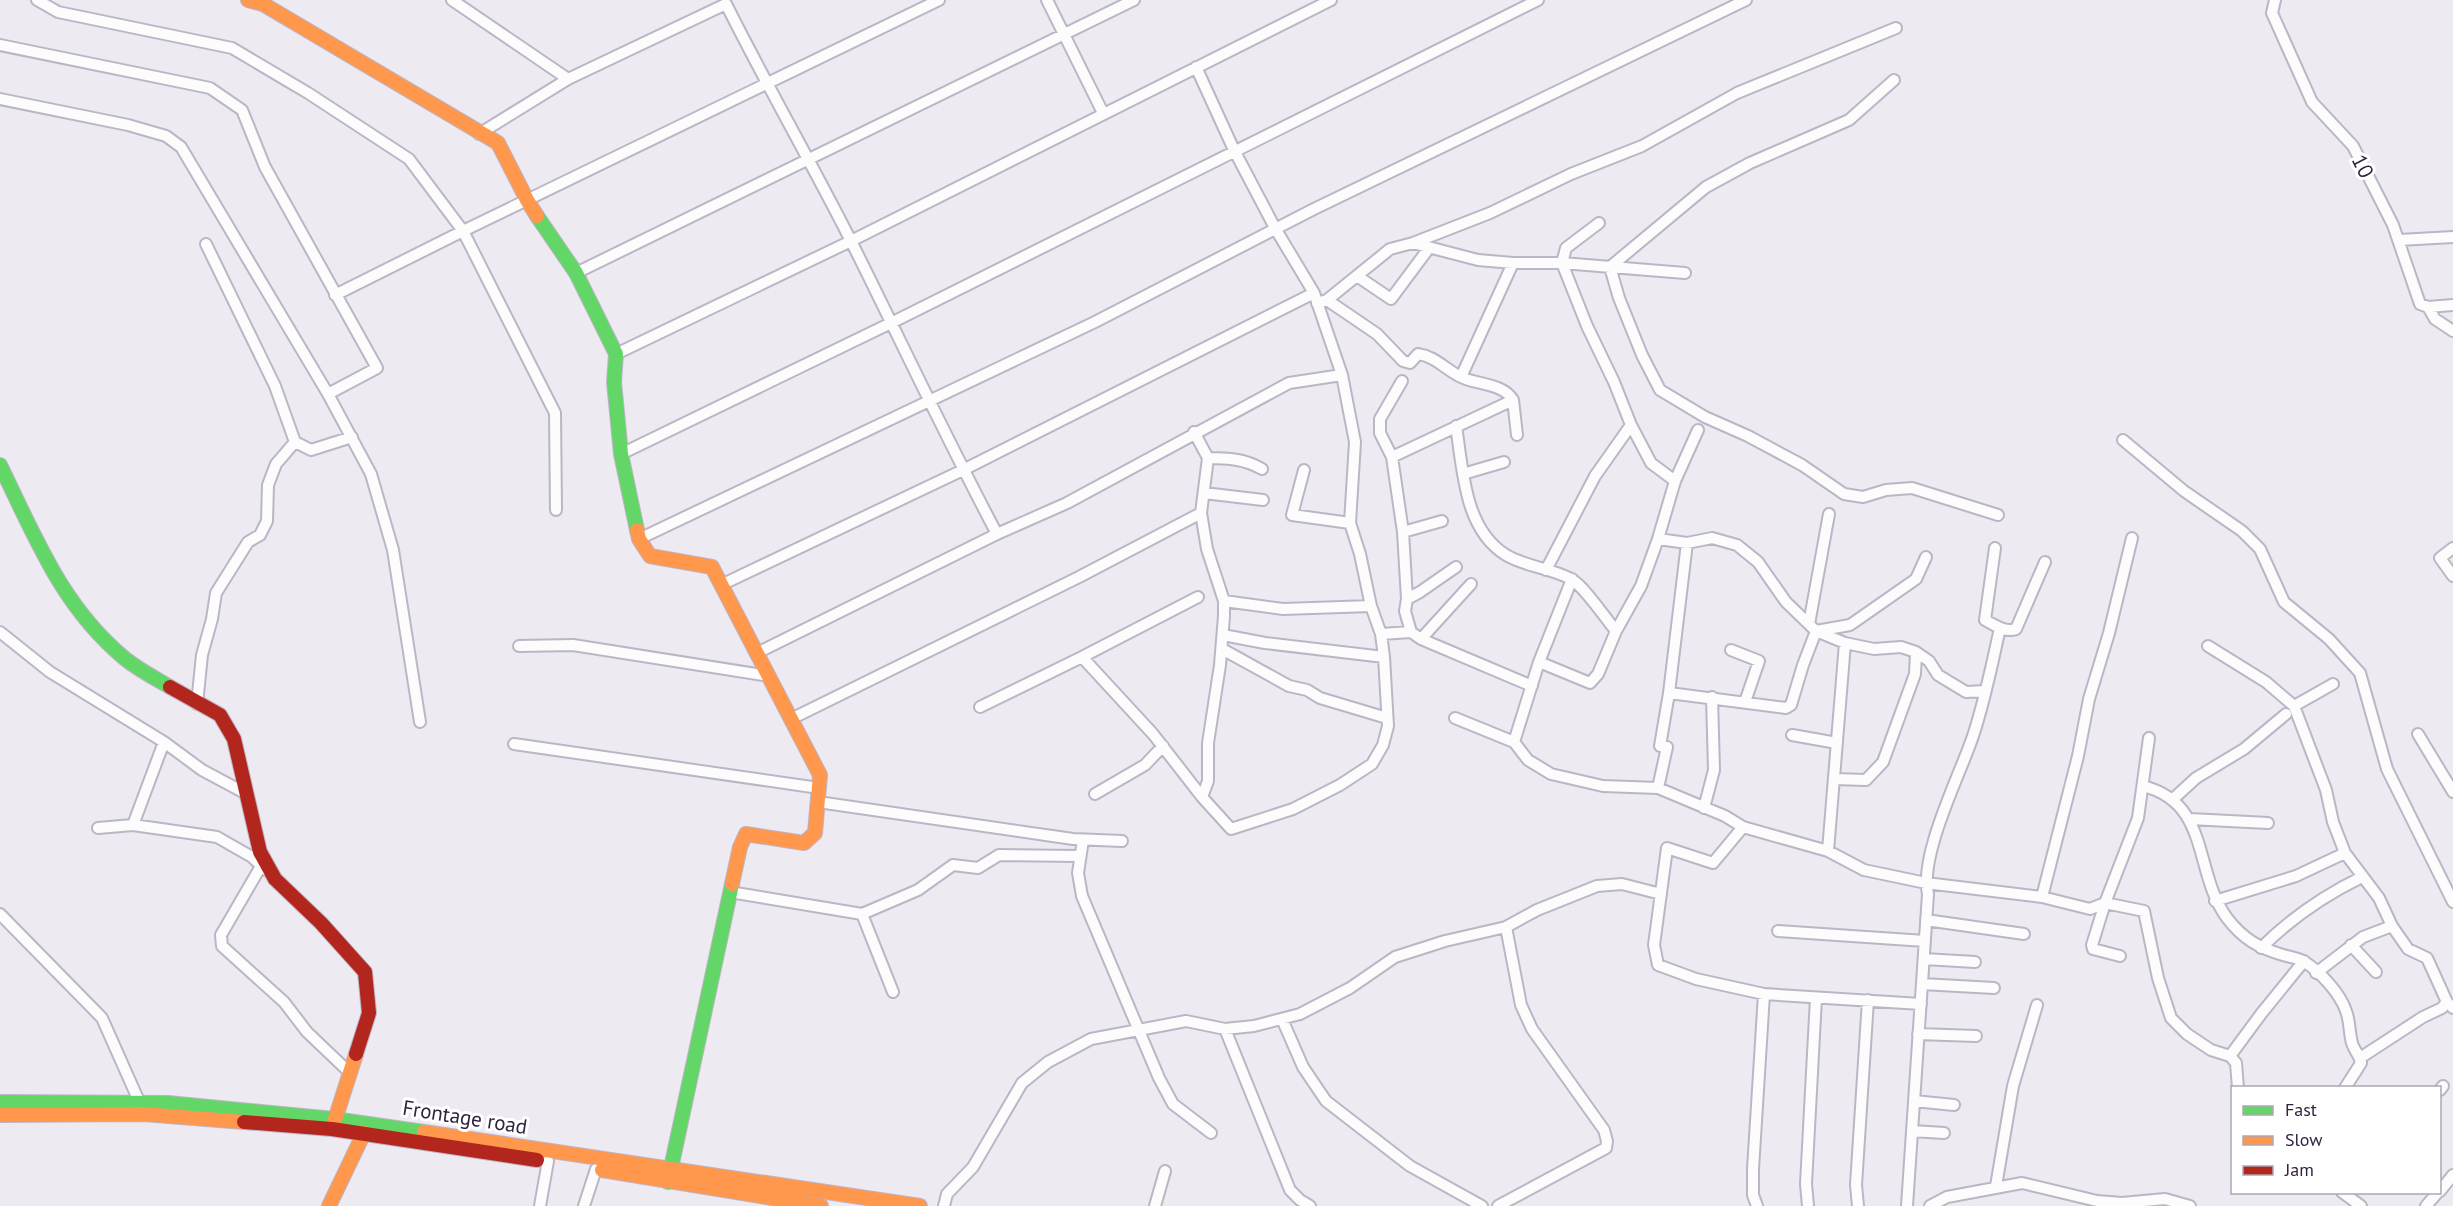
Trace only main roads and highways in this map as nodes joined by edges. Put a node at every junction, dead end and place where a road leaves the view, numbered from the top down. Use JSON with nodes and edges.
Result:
{"nodes":[{"id":1,"x":248,"y":0,"type":"edge"},
{"id":2,"x":264,"y":2,"type":"edge"},
{"id":3,"x":0,"y":465,"type":"edge"},
{"id":4,"x":0,"y":1102,"type":"edge"},
{"id":5,"x":142,"y":1108,"type":"junction"},
{"id":6,"x":0,"y":1115,"type":"edge"},
{"id":7,"x":333,"y":1124,"type":"junction"},
{"id":8,"x":364,"y":1133,"type":"junction"},
{"id":9,"x":669,"y":1176,"type":"junction"},
{"id":10,"x":329,"y":1206,"type":"edge"},
{"id":11,"x":821,"y":1206,"type":"edge"},
{"id":12,"x":920,"y":1206,"type":"edge"}],
"edges":[{"from":1,"to":2,"type":"main road"},
{"from":2,"to":9,"type":"main road"},
{"from":3,"to":7,"type":"main road"},
{"from":4,"to":5,"type":"main road","name":"Frontage road"},
{"from":5,"to":6,"type":"main road"},
{"from":5,"to":7,"type":"main road","name":"Frontage road"},
{"from":7,"to":8,"type":"main road"},
{"from":7,"to":9,"type":"main road","name":"Frontage road"},
{"from":8,"to":9,"type":"main road"},
{"from":8,"to":10,"type":"main road"},
{"from":9,"to":11,"type":"main road"},
{"from":9,"to":12,"type":"main road","name":"Frontage road"}]}
